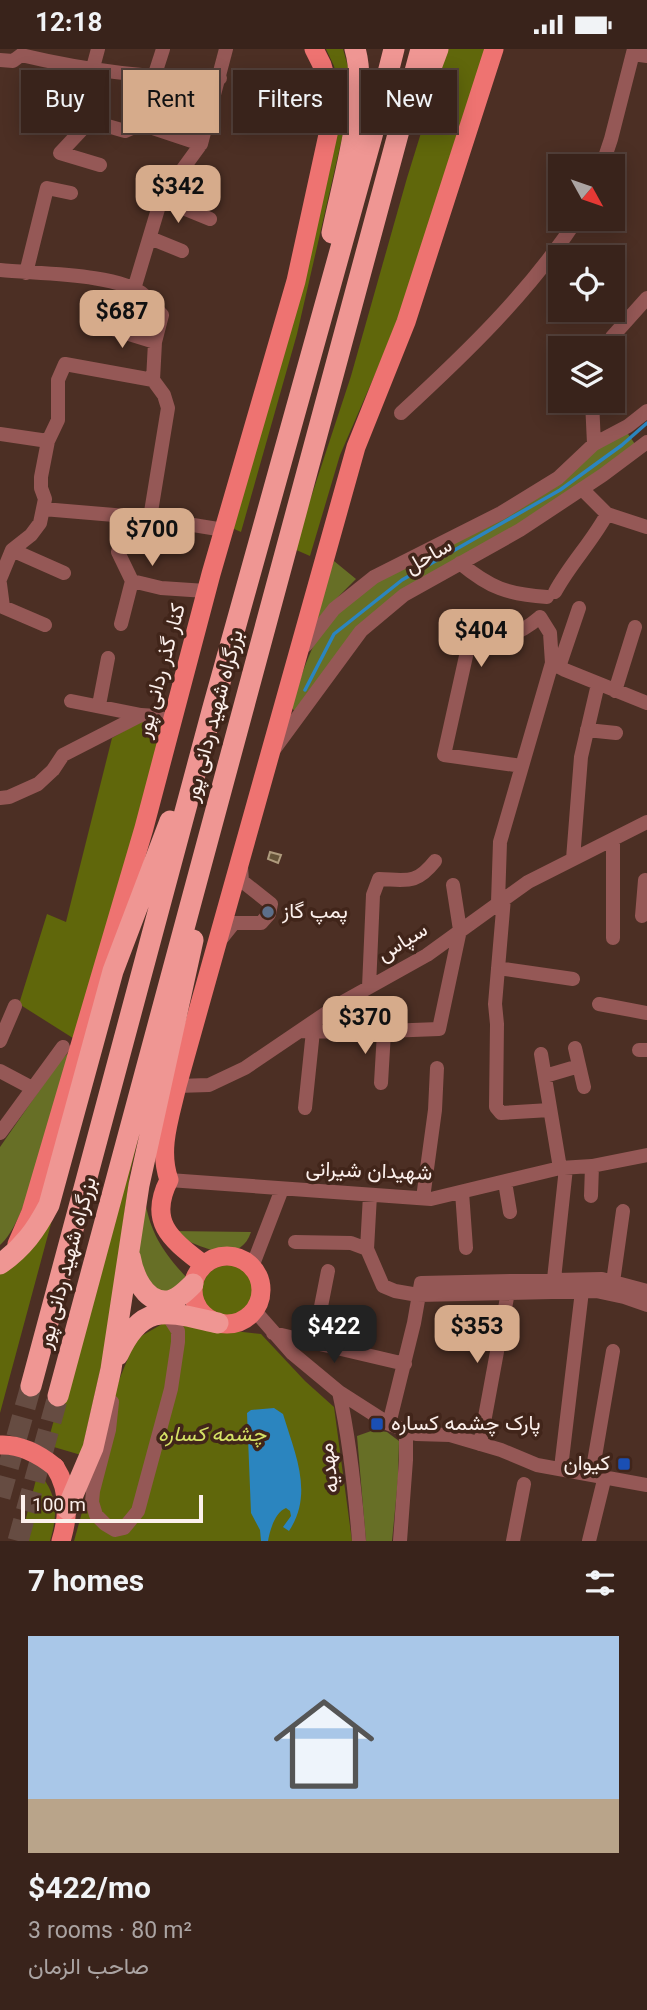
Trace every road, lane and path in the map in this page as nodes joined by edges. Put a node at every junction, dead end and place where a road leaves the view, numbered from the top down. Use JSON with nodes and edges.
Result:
{"nodes":[{"id":1,"x":98,"y":49,"type":"edge"},
{"id":2,"x":163,"y":49,"type":"edge"},
{"id":3,"x":226,"y":49,"type":"edge"},
{"id":4,"x":314,"y":49,"type":"edge"},
{"id":5,"x":355,"y":49,"type":"edge"},
{"id":6,"x":394,"y":49,"type":"edge"},
{"id":7,"x":421,"y":49,"type":"edge"},
{"id":8,"x":438,"y":49,"type":"edge"},
{"id":9,"x":494,"y":49,"type":"edge"},
{"id":10,"x":22,"y":52,"type":"edge"},
{"id":11,"x":638,"y":53,"type":"edge"},
{"id":12,"x":0,"y":61,"type":"edge"},
{"id":13,"x":55,"y":63,"type":"junction"},
{"id":14,"x":54,"y":70,"type":"edge"},
{"id":15,"x":91,"y":70,"type":"joint"},
{"id":16,"x":157,"y":70,"type":"edge"},
{"id":17,"x":220,"y":78,"type":"joint"},
{"id":18,"x":109,"y":126,"type":"edge"},
{"id":19,"x":79,"y":133,"type":"edge"},
{"id":20,"x":201,"y":144,"type":"junction"},
{"id":21,"x":606,"y":154,"type":"edge"},
{"id":22,"x":100,"y":165,"type":"dead end"},
{"id":23,"x":71,"y":193,"type":"dead end"},
{"id":24,"x":383,"y":193,"type":"junction"},
{"id":25,"x":160,"y":199,"type":"junction"},
{"id":26,"x":210,"y":219,"type":"dead end"},
{"id":27,"x":569,"y":231,"type":"edge"},
{"id":28,"x":150,"y":237,"type":"junction"},
{"id":29,"x":182,"y":251,"type":"dead end"},
{"id":30,"x":26,"y":273,"type":"junction"},
{"id":31,"x":1,"y":274,"type":"edge"},
{"id":32,"x":134,"y":289,"type":"junction"},
{"id":33,"x":647,"y":298,"type":"edge"},
{"id":34,"x":100,"y":325,"type":"dead end"},
{"id":35,"x":613,"y":336,"type":"edge"},
{"id":36,"x":155,"y":342,"type":"junction"},
{"id":37,"x":153,"y":380,"type":"junction"},
{"id":38,"x":298,"y":401,"type":"junction"},
{"id":39,"x":647,"y":411,"type":"edge"},
{"id":40,"x":401,"y":413,"type":"dead end"},
{"id":41,"x":593,"y":413,"type":"edge"},
{"id":42,"x":628,"y":426,"type":"junction"},
{"id":43,"x":0,"y":434,"type":"edge"},
{"id":44,"x":48,"y":441,"type":"junction"},
{"id":45,"x":594,"y":444,"type":"junction"},
{"id":46,"x":645,"y":444,"type":"edge"},
{"id":47,"x":582,"y":489,"type":"junction"},
{"id":48,"x":43,"y":509,"type":"junction"},
{"id":49,"x":607,"y":514,"type":"junction"},
{"id":50,"x":130,"y":516,"type":"junction"},
{"id":51,"x":150,"y":518,"type":"junction"},
{"id":52,"x":647,"y":527,"type":"edge"},
{"id":53,"x":223,"y":530,"type":"junction"},
{"id":54,"x":12,"y":550,"type":"junction"},
{"id":55,"x":460,"y":563,"type":"junction"},
{"id":56,"x":64,"y":573,"type":"dead end"},
{"id":57,"x":132,"y":581,"type":"junction"},
{"id":58,"x":0,"y":582,"type":"edge"},
{"id":59,"x":206,"y":591,"type":"junction"},
{"id":60,"x":579,"y":608,"type":"dead end"},
{"id":61,"x":121,"y":624,"type":"dead end"},
{"id":62,"x":45,"y":625,"type":"dead end"},
{"id":63,"x":635,"y":627,"type":"dead end"},
{"id":64,"x":300,"y":649,"type":"junction"},
{"id":65,"x":108,"y":658,"type":"dead end"},
{"id":66,"x":555,"y":665,"type":"junction"},
{"id":67,"x":598,"y":684,"type":"junction"},
{"id":68,"x":615,"y":691,"type":"junction"},
{"id":69,"x":71,"y":701,"type":"dead end"},
{"id":70,"x":647,"y":703,"type":"edge"},
{"id":71,"x":99,"y":705,"type":"junction"},
{"id":72,"x":212,"y":711,"type":"junction"},
{"id":73,"x":141,"y":715,"type":"junction"},
{"id":74,"x":238,"y":722,"type":"junction"},
{"id":75,"x":172,"y":723,"type":"junction"},
{"id":76,"x":587,"y":730,"type":"junction"},
{"id":77,"x":616,"y":733,"type":"dead end"},
{"id":78,"x":272,"y":752,"type":"junction"},
{"id":79,"x":522,"y":766,"type":"junction"},
{"id":80,"x":0,"y":798,"type":"edge"},
{"id":81,"x":647,"y":822,"type":"edge"},
{"id":82,"x":613,"y":840,"type":"junction"},
{"id":83,"x":241,"y":857,"type":"junction"},
{"id":84,"x":573,"y":859,"type":"junction"},
{"id":85,"x":435,"y":861,"type":"dead end"},
{"id":86,"x":645,"y":880,"type":"dead end"},
{"id":87,"x":453,"y":885,"type":"dead end"},
{"id":88,"x":501,"y":900,"type":"junction"},
{"id":89,"x":645,"y":907,"type":"edge"},
{"id":90,"x":460,"y":930,"type":"junction"},
{"id":91,"x":613,"y":938,"type":"dead end"},
{"id":92,"x":213,"y":954,"type":"junction"},
{"id":93,"x":498,"y":968,"type":"junction"},
{"id":94,"x":573,"y":979,"type":"dead end"},
{"id":95,"x":369,"y":987,"type":"junction"},
{"id":96,"x":599,"y":1004,"type":"dead end"},
{"id":97,"x":15,"y":1006,"type":"dead end"},
{"id":98,"x":647,"y":1013,"type":"edge"},
{"id":99,"x":307,"y":1031,"type":"junction"},
{"id":100,"x":384,"y":1032,"type":"junction"},
{"id":101,"x":0,"y":1041,"type":"edge"},
{"id":102,"x":63,"y":1047,"type":"dead end"},
{"id":103,"x":575,"y":1048,"type":"dead end"},
{"id":104,"x":541,"y":1054,"type":"dead end"},
{"id":105,"x":579,"y":1066,"type":"junction"},
{"id":106,"x":437,"y":1068,"type":"dead end"},
{"id":107,"x":0,"y":1071,"type":"edge"},
{"id":108,"x":545,"y":1076,"type":"junction"},
{"id":109,"x":381,"y":1083,"type":"dead end"},
{"id":110,"x":177,"y":1086,"type":"junction"},
{"id":111,"x":584,"y":1087,"type":"dead end"},
{"id":112,"x":33,"y":1088,"type":"junction"},
{"id":113,"x":305,"y":1108,"type":"dead end"},
{"id":114,"x":550,"y":1110,"type":"junction"},
{"id":115,"x":0,"y":1133,"type":"edge"},
{"id":116,"x":647,"y":1155,"type":"edge"},
{"id":117,"x":592,"y":1166,"type":"junction"},
{"id":118,"x":563,"y":1168,"type":"junction"},
{"id":119,"x":169,"y":1180,"type":"junction"},
{"id":120,"x":505,"y":1182,"type":"junction"},
{"id":121,"x":282,"y":1189,"type":"junction"},
{"id":122,"x":462,"y":1192,"type":"junction"},
{"id":123,"x":370,"y":1195,"type":"junction"},
{"id":124,"x":591,"y":1196,"type":"dead end"},
{"id":125,"x":423,"y":1198,"type":"junction"},
{"id":126,"x":623,"y":1211,"type":"dead end"},
{"id":127,"x":510,"y":1212,"type":"dead end"},
{"id":128,"x":129,"y":1238,"type":"junction"},
{"id":129,"x":295,"y":1243,"type":"dead end"},
{"id":130,"x":466,"y":1248,"type":"dead end"},
{"id":131,"x":367,"y":1249,"type":"junction"},
{"id":132,"x":4,"y":1261,"type":"edge"},
{"id":133,"x":204,"y":1265,"type":"junction"},
{"id":134,"x":252,"y":1268,"type":"junction"},
{"id":135,"x":328,"y":1271,"type":"dead end"},
{"id":136,"x":554,"y":1279,"type":"junction"},
{"id":137,"x":613,"y":1282,"type":"junction"},
{"id":138,"x":193,"y":1284,"type":"junction"},
{"id":139,"x":419,"y":1289,"type":"junction"},
{"id":140,"x":582,"y":1291,"type":"junction"},
{"id":141,"x":647,"y":1291,"type":"edge"},
{"id":142,"x":508,"y":1292,"type":"junction"},
{"id":143,"x":647,"y":1305,"type":"edge"},
{"id":144,"x":254,"y":1310,"type":"junction"},
{"id":145,"x":167,"y":1314,"type":"junction"},
{"id":146,"x":218,"y":1323,"type":"junction"},
{"id":147,"x":272,"y":1332,"type":"junction"},
{"id":148,"x":314,"y":1342,"type":"junction"},
{"id":149,"x":613,"y":1351,"type":"dead end"},
{"id":150,"x":405,"y":1364,"type":"junction"},
{"id":151,"x":110,"y":1374,"type":"junction"},
{"id":152,"x":31,"y":1386,"type":"tunnel mouth"},
{"id":153,"x":339,"y":1392,"type":"junction"},
{"id":154,"x":58,"y":1396,"type":"tunnel mouth"},
{"id":155,"x":389,"y":1425,"type":"junction"},
{"id":156,"x":406,"y":1432,"type":"junction"},
{"id":157,"x":480,"y":1444,"type":"junction"},
{"id":158,"x":0,"y":1445,"type":"edge"},
{"id":159,"x":561,"y":1468,"type":"junction"},
{"id":160,"x":598,"y":1475,"type":"junction"},
{"id":161,"x":647,"y":1484,"type":"edge"},
{"id":162,"x":524,"y":1485,"type":"dead end"},
{"id":163,"x":67,"y":1509,"type":"junction"},
{"id":164,"x":61,"y":1541,"type":"edge"},
{"id":165,"x":359,"y":1541,"type":"edge"},
{"id":166,"x":400,"y":1541,"type":"edge"},
{"id":167,"x":513,"y":1541,"type":"edge"},
{"id":168,"x":589,"y":1541,"type":"edge"}],
"edges":[{"from":1,"to":15,"type":"street"},
{"from":2,"to":16,"type":"street"},
{"from":3,"to":17,"type":"street"},
{"from":4,"to":53,"type":"main road","name":"کنار گذر ردانی پور"},
{"from":5,"to":38,"type":"highway"},
{"from":6,"to":38,"type":"highway","name":"بزرگراه شهید ردانی پور"},
{"from":7,"to":24,"type":"highway","name":"بزرگراه شهید ردانی پور"},
{"from":8,"to":24,"type":"highway"},
{"from":9,"to":64,"type":"main road"},
{"from":10,"to":12,"type":"street"},
{"from":10,"to":13,"type":"street"},
{"from":11,"to":21,"type":"street"},
{"from":13,"to":14,"type":"street"},
{"from":13,"to":15,"type":"street"},
{"from":17,"to":20,"type":"street"},
{"from":18,"to":20,"type":"street"},
{"from":19,"to":22,"type":"street"},
{"from":20,"to":25,"type":"street"},
{"from":23,"to":30,"type":"street"},
{"from":24,"to":74,"type":"highway","name":"بزرگراه شهید ردانی پور"},
{"from":25,"to":26,"type":"street"},
{"from":25,"to":28,"type":"street"},
{"from":27,"to":40,"type":"street"},
{"from":28,"to":29,"type":"street"},
{"from":28,"to":32,"type":"street"},
{"from":30,"to":31,"type":"street"},
{"from":30,"to":32,"type":"street"},
{"from":32,"to":36,"type":"street"},
{"from":33,"to":35,"type":"street"},
{"from":34,"to":36,"type":"street"},
{"from":36,"to":37,"type":"street"},
{"from":37,"to":44,"type":"street"},
{"from":37,"to":51,"type":"street"},
{"from":38,"to":72,"type":"highway","name":"بزرگراه شهید ردانی پور"},
{"from":39,"to":42,"type":"street","name":"ساحل"},
{"from":41,"to":45,"type":"street"},
{"from":42,"to":45,"type":"street","name":"ساحل"},
{"from":42,"to":46,"type":"street"},
{"from":43,"to":44,"type":"street"},
{"from":44,"to":48,"type":"street"},
{"from":45,"to":64,"type":"street","name":"ساحل"},
{"from":46,"to":47,"type":"street","name":"ساحل"},
{"from":47,"to":49,"type":"street"},
{"from":47,"to":55,"type":"street","name":"ساحل"},
{"from":48,"to":50,"type":"street"},
{"from":48,"to":54,"type":"street"},
{"from":49,"to":52,"type":"street"},
{"from":49,"to":55,"type":"street"},
{"from":50,"to":51,"type":"street"},
{"from":50,"to":57,"type":"street"},
{"from":51,"to":53,"type":"street"},
{"from":53,"to":59,"type":"main road","name":"کنار گذر ردانی پور"},
{"from":54,"to":56,"type":"street"},
{"from":54,"to":58,"type":"street"},
{"from":55,"to":78,"type":"street","name":"ساحل"},
{"from":57,"to":59,"type":"street"},
{"from":57,"to":61,"type":"street"},
{"from":58,"to":62,"type":"street"},
{"from":59,"to":75,"type":"main road","name":"کنار گذر ردانی پور"},
{"from":60,"to":66,"type":"street"},
{"from":63,"to":68,"type":"street"},
{"from":64,"to":78,"type":"main road"},
{"from":65,"to":71,"type":"street"},
{"from":66,"to":67,"type":"street"},
{"from":66,"to":79,"type":"street"},
{"from":66,"to":79,"type":"street"},
{"from":67,"to":68,"type":"street"},
{"from":67,"to":76,"type":"street"},
{"from":68,"to":70,"type":"street"},
{"from":69,"to":71,"type":"street"},
{"from":71,"to":73,"type":"street"},
{"from":72,"to":132,"type":"highway"},
{"from":72,"to":152,"type":"highway","name":"بزرگراه شهید ردانی پور"},
{"from":73,"to":75,"type":"street"},
{"from":73,"to":80,"type":"street"},
{"from":74,"to":128,"type":"highway"},
{"from":74,"to":154,"type":"highway","name":"بزرگراه شهید ردانی پور"},
{"from":75,"to":132,"type":"main road","name":"کنار گذر ردانی پور"},
{"from":76,"to":77,"type":"street"},
{"from":76,"to":84,"type":"street"},
{"from":78,"to":83,"type":"main road"},
{"from":79,"to":88,"type":"street"},
{"from":81,"to":82,"type":"street","name":"سپاس"},
{"from":82,"to":84,"type":"street","name":"سپاس"},
{"from":82,"to":91,"type":"street"},
{"from":83,"to":92,"type":"main road"},
{"from":83,"to":92,"type":"street"},
{"from":84,"to":88,"type":"street","name":"سپاس"},
{"from":85,"to":95,"type":"street"},
{"from":86,"to":89,"type":"street"},
{"from":87,"to":90,"type":"street"},
{"from":88,"to":90,"type":"street","name":"سپاس"},
{"from":88,"to":93,"type":"street"},
{"from":90,"to":95,"type":"street","name":"سپاس"},
{"from":90,"to":100,"type":"street"},
{"from":92,"to":110,"type":"main road"},
{"from":93,"to":94,"type":"street"},
{"from":93,"to":114,"type":"street"},
{"from":95,"to":99,"type":"street","name":"سپاس"},
{"from":96,"to":98,"type":"street"},
{"from":97,"to":101,"type":"street"},
{"from":99,"to":100,"type":"street"},
{"from":99,"to":110,"type":"street","name":"سپاس"},
{"from":99,"to":113,"type":"street"},
{"from":100,"to":109,"type":"street"},
{"from":102,"to":112,"type":"street"},
{"from":103,"to":105,"type":"street"},
{"from":104,"to":108,"type":"street"},
{"from":105,"to":108,"type":"street"},
{"from":105,"to":111,"type":"street"},
{"from":106,"to":125,"type":"street"},
{"from":107,"to":112,"type":"street"},
{"from":108,"to":114,"type":"street"},
{"from":110,"to":119,"type":"main road"},
{"from":112,"to":115,"type":"street"},
{"from":114,"to":118,"type":"street"},
{"from":116,"to":117,"type":"street","name":"شهیدان شیرانی"},
{"from":117,"to":118,"type":"street","name":"شهیدان شیرانی"},
{"from":117,"to":124,"type":"street"},
{"from":118,"to":120,"type":"street","name":"شهیدان شیرانی"},
{"from":118,"to":136,"type":"street"},
{"from":119,"to":121,"type":"street","name":"شهیدان شیرانی"},
{"from":119,"to":133,"type":"main road"},
{"from":120,"to":122,"type":"street","name":"شهیدان شیرانی"},
{"from":120,"to":127,"type":"street"},
{"from":121,"to":123,"type":"street","name":"شهیدان شیرانی"},
{"from":121,"to":134,"type":"street"},
{"from":122,"to":125,"type":"street","name":"شهیدان شیرانی"},
{"from":122,"to":130,"type":"street"},
{"from":123,"to":125,"type":"street","name":"شهیدان شیرانی"},
{"from":123,"to":131,"type":"street"},
{"from":126,"to":137,"type":"street"},
{"from":128,"to":138,"type":"highway"},
{"from":128,"to":151,"type":"highway"},
{"from":129,"to":131,"type":"street"},
{"from":131,"to":139,"type":"street"},
{"from":133,"to":134,"type":"main road"},
{"from":133,"to":138,"type":"main road"},
{"from":134,"to":144,"type":"main road"},
{"from":135,"to":148,"type":"street"},
{"from":136,"to":137,"type":"street"},
{"from":136,"to":139,"type":"street"},
{"from":137,"to":141,"type":"street"},
{"from":138,"to":146,"type":"main road"},
{"from":139,"to":142,"type":"street"},
{"from":139,"to":150,"type":"street"},
{"from":140,"to":142,"type":"street"},
{"from":140,"to":143,"type":"street"},
{"from":140,"to":159,"type":"street"},
{"from":142,"to":157,"type":"street"},
{"from":144,"to":146,"type":"main road"},
{"from":144,"to":147,"type":"street"},
{"from":145,"to":146,"type":"highway"},
{"from":145,"to":151,"type":"highway"},
{"from":145,"to":151,"type":"street"},
{"from":147,"to":148,"type":"street"},
{"from":147,"to":153,"type":"street"},
{"from":148,"to":150,"type":"street"},
{"from":149,"to":160,"type":"street"},
{"from":150,"to":155,"type":"street"},
{"from":151,"to":163,"type":"highway"},
{"from":153,"to":155,"type":"street"},
{"from":153,"to":165,"type":"street","name":"مهدیه"},
{"from":155,"to":156,"type":"street"},
{"from":156,"to":157,"type":"street"},
{"from":156,"to":166,"type":"street"},
{"from":157,"to":159,"type":"street"},
{"from":158,"to":163,"type":"main road","bridge":true},
{"from":159,"to":160,"type":"street"},
{"from":160,"to":161,"type":"street"},
{"from":160,"to":168,"type":"street"},
{"from":162,"to":167,"type":"street"},
{"from":163,"to":164,"type":"main road"}]}
